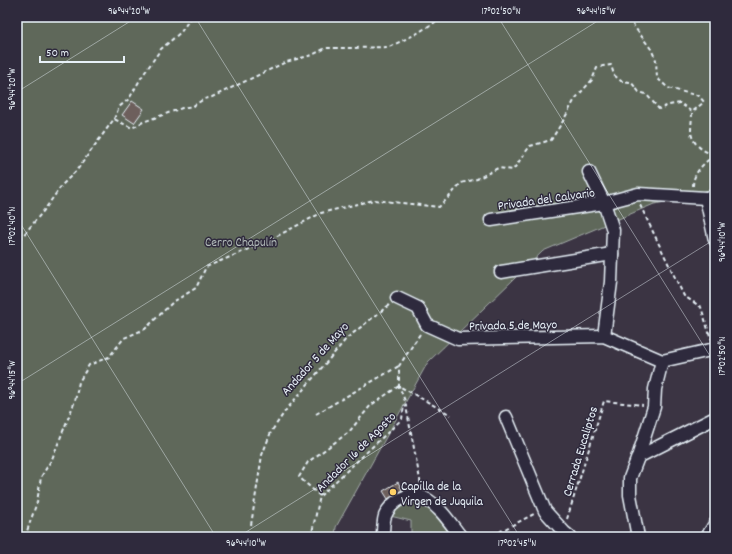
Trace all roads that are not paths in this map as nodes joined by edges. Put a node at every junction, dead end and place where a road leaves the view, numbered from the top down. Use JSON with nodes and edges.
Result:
{"nodes":[{"id":1,"x":589,"y":172,"type":"dead end"},
{"id":2,"x":705,"y":197,"type":"edge"},
{"id":3,"x":604,"y":203,"type":"junction"},
{"id":4,"x":491,"y":220,"type":"dead end"},
{"id":5,"x":715,"y":240,"type":"edge"},
{"id":6,"x":612,"y":254,"type":"junction"},
{"id":7,"x":501,"y":272,"type":"dead end"},
{"id":8,"x":397,"y":298,"type":"road end"},
{"id":9,"x":604,"y":336,"type":"junction"},
{"id":10,"x":715,"y":349,"type":"edge"},
{"id":11,"x":662,"y":360,"type":"junction"},
{"id":12,"x":506,"y":417,"type":"dead end"},
{"id":13,"x":715,"y":418,"type":"edge"},
{"id":14,"x":638,"y":457,"type":"junction"},
{"id":15,"x":715,"y":524,"type":"edge"},
{"id":16,"x":567,"y":534,"type":"edge"},
{"id":17,"x":383,"y":537,"type":"edge"},
{"id":18,"x":461,"y":537,"type":"edge"},
{"id":19,"x":638,"y":537,"type":"edge"},
{"id":20,"x":708,"y":537,"type":"edge"}],
"edges":[{"from":1,"to":3,"type":"street"},
{"from":2,"to":3,"type":"street","name":"Privada del Calvario"},
{"from":2,"to":5,"type":"street"},
{"from":3,"to":4,"type":"street","name":"Privada del Calvario"},
{"from":3,"to":6,"type":"street"},
{"from":6,"to":7,"type":"street"},
{"from":6,"to":9,"type":"street"},
{"from":8,"to":9,"type":"street","name":"Privada 5 de Mayo"},
{"from":9,"to":11,"type":"street"},
{"from":10,"to":11,"type":"street"},
{"from":11,"to":14,"type":"street"},
{"from":12,"to":16,"type":"street"},
{"from":13,"to":14,"type":"street"},
{"from":14,"to":19,"type":"street"},
{"from":15,"to":20,"type":"street"},
{"from":17,"to":18,"type":"street"}]}
